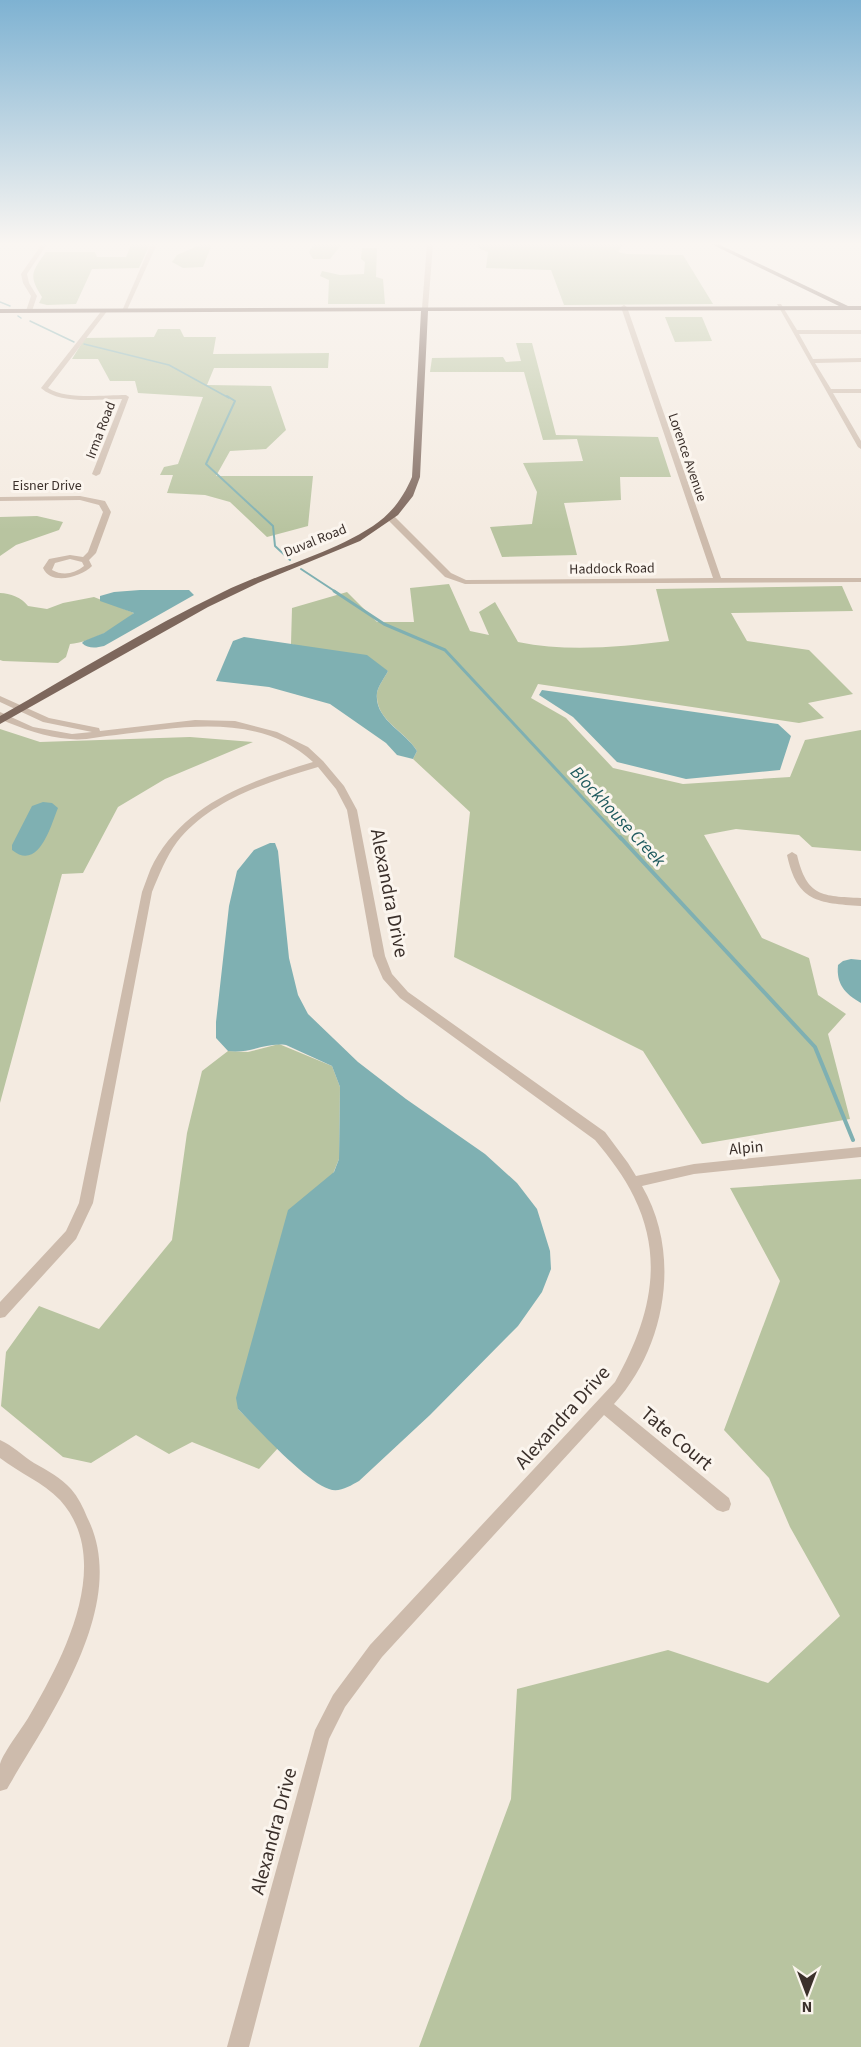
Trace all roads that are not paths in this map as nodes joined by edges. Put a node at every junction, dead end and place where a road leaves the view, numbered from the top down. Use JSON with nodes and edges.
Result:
{"nodes":[{"id":1,"x":82,"y":340,"type":"edge"},
{"id":2,"x":423,"y":340,"type":"edge"},
{"id":3,"x":635,"y":340,"type":"edge"},
{"id":4,"x":799,"y":340,"type":"edge"},
{"id":5,"x":861,"y":360,"type":"edge"},
{"id":6,"x":811,"y":361,"type":"junction"},
{"id":7,"x":829,"y":391,"type":"junction"},
{"id":8,"x":861,"y":391,"type":"edge"},
{"id":9,"x":848,"y":425,"type":"junction"},
{"id":10,"x":861,"y":425,"type":"edge"},
{"id":11,"x":861,"y":447,"type":"edge"},
{"id":12,"x":96,"y":474,"type":"dead end"},
{"id":13,"x":0,"y":499,"type":"edge"},
{"id":14,"x":390,"y":517,"type":"junction"},
{"id":15,"x":86,"y":560,"type":"dead end"},
{"id":16,"x":718,"y":580,"type":"junction"},
{"id":17,"x":861,"y":580,"type":"edge"},
{"id":18,"x":0,"y":699,"type":"edge"},
{"id":19,"x":20,"y":709,"type":"junction"},
{"id":20,"x":2,"y":718,"type":"edge"},
{"id":21,"x":118,"y":733,"type":"junction"},
{"id":22,"x":320,"y":763,"type":"junction"},
{"id":23,"x":792,"y":855,"type":"dead end"},
{"id":24,"x":861,"y":902,"type":"edge"},
{"id":25,"x":861,"y":1152,"type":"edge"},
{"id":26,"x":635,"y":1182,"type":"junction"},
{"id":27,"x":0,"y":1312,"type":"edge"},
{"id":28,"x":603,"y":1405,"type":"junction"},
{"id":29,"x":0,"y":1448,"type":"edge"},
{"id":30,"x":723,"y":1504,"type":"dead end"},
{"id":31,"x":0,"y":1782,"type":"edge"},
{"id":32,"x":238,"y":2047,"type":"edge"}],
"edges":[{"from":1,"to":12,"type":"street","name":"Irma Road"},
{"from":2,"to":14,"type":"main road","name":"Duval Road"},
{"from":3,"to":16,"type":"street","name":"Lorence Avenue"},
{"from":4,"to":6,"type":"street"},
{"from":5,"to":6,"type":"street"},
{"from":6,"to":7,"type":"street"},
{"from":7,"to":8,"type":"street"},
{"from":7,"to":9,"type":"street"},
{"from":9,"to":10,"type":"street"},
{"from":9,"to":11,"type":"street"},
{"from":13,"to":15,"type":"street","name":"Eisner Drive"},
{"from":14,"to":16,"type":"street","name":"Haddock Road"},
{"from":14,"to":19,"type":"main road","name":"Duval Road"},
{"from":16,"to":17,"type":"street","name":"Haddock Road"},
{"from":18,"to":19,"type":"street","name":"Alexandra Drive"},
{"from":19,"to":20,"type":"main road","name":"Duval Road"},
{"from":19,"to":21,"type":"street","name":"Alexandra Drive"},
{"from":20,"to":21,"type":"street","name":"Alexandra Drive"},
{"from":21,"to":22,"type":"street","name":"Alexandra Drive"},
{"from":22,"to":26,"type":"street","name":"Alexandra Drive"},
{"from":22,"to":27,"type":"street"},
{"from":23,"to":24,"type":"street"},
{"from":25,"to":26,"type":"street","name":"Alpin"},
{"from":26,"to":28,"type":"street","name":"Alexandra Drive"},
{"from":28,"to":30,"type":"street","name":"Tate Court"},
{"from":28,"to":32,"type":"street","name":"Alexandra Drive"},
{"from":29,"to":31,"type":"street"}]}
